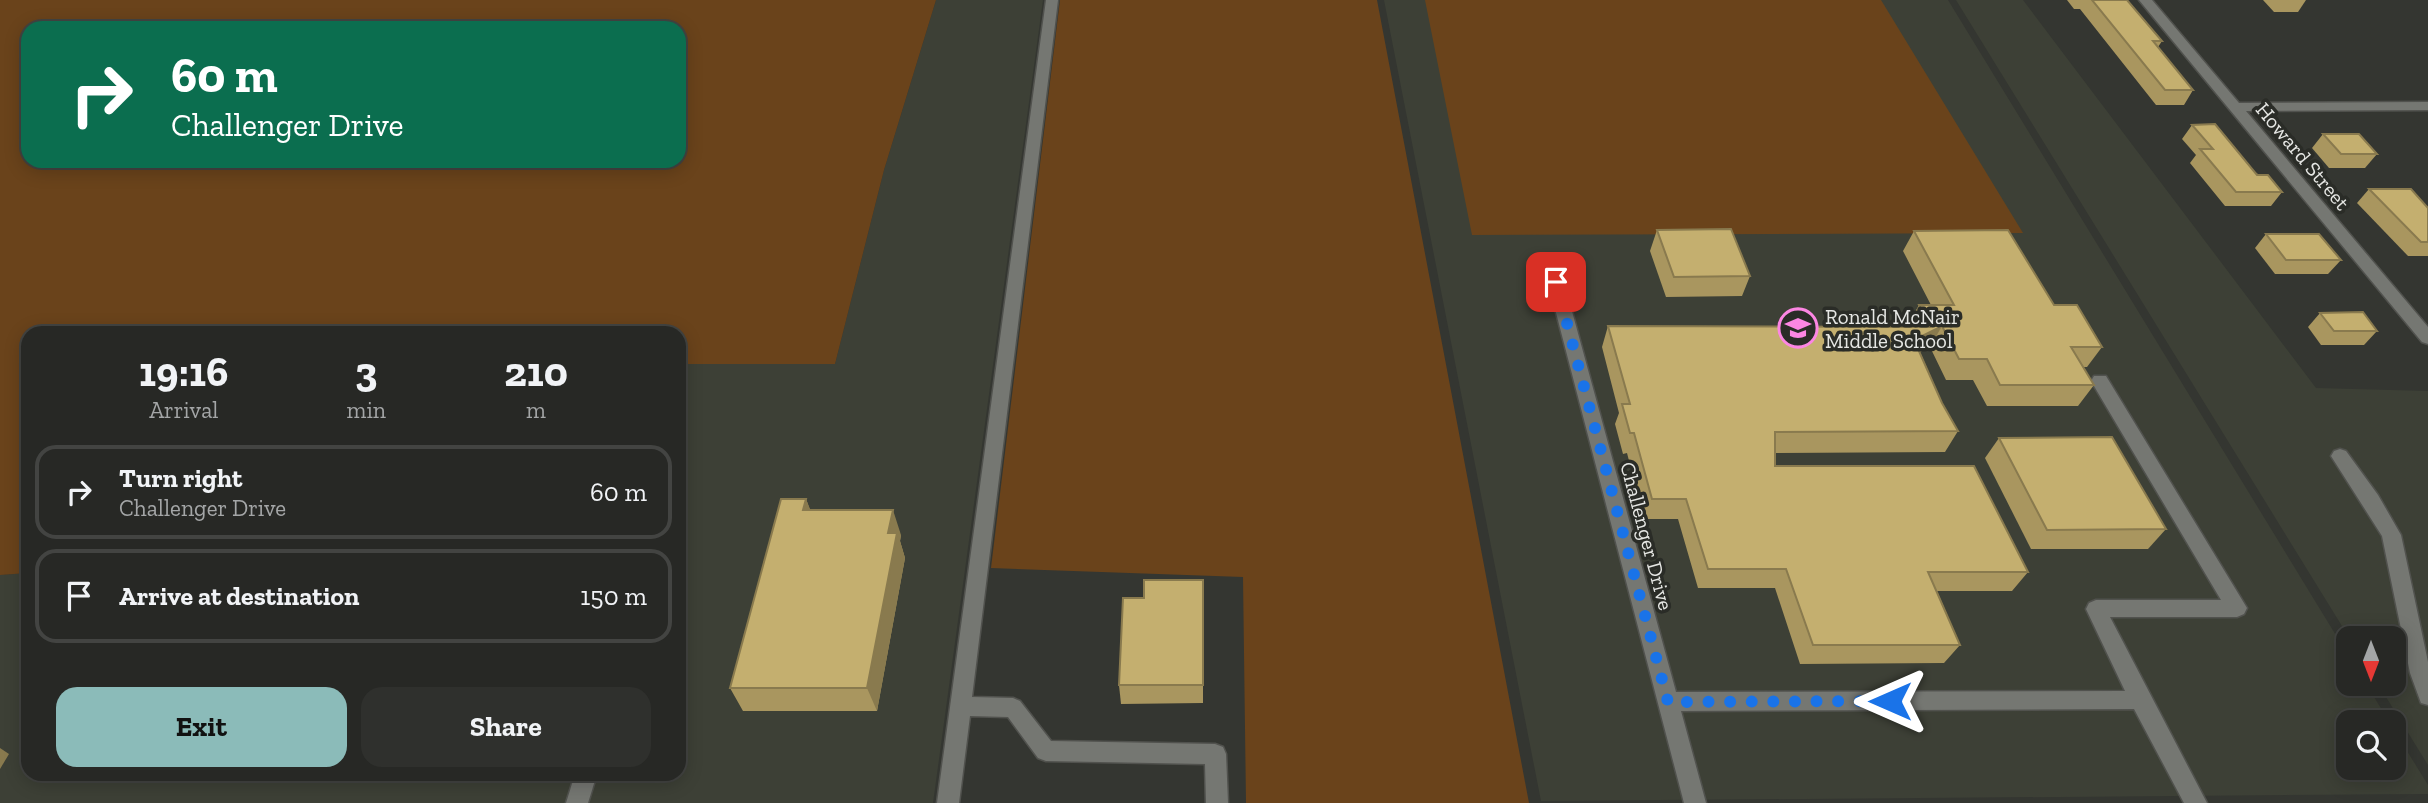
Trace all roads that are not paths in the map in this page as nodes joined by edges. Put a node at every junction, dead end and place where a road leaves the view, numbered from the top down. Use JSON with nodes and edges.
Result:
{"nodes":[{"id":1,"x":1052,"y":0,"type":"edge"},
{"id":2,"x":2145,"y":0,"type":"edge"},
{"id":3,"x":2428,"y":106,"type":"edge"},
{"id":4,"x":2234,"y":107,"type":"junction"},
{"id":5,"x":1556,"y":282,"type":"dead end"},
{"id":6,"x":2428,"y":338,"type":"edge"},
{"id":7,"x":2100,"y":381,"type":"dead end"},
{"id":8,"x":2340,"y":456,"type":"dead end"},
{"id":9,"x":2428,"y":696,"type":"edge"},
{"id":10,"x":2140,"y":700,"type":"junction"},
{"id":11,"x":1668,"y":702,"type":"junction"},
{"id":12,"x":961,"y":706,"type":"junction"},
{"id":13,"x":584,"y":781,"type":"edge"},
{"id":14,"x":577,"y":803,"type":"edge"},
{"id":15,"x":948,"y":803,"type":"edge"},
{"id":16,"x":1217,"y":803,"type":"edge"},
{"id":17,"x":1695,"y":803,"type":"edge"},
{"id":18,"x":2196,"y":803,"type":"edge"}],
"edges":[{"from":1,"to":12,"type":"street"},
{"from":2,"to":4,"type":"street","name":"Howard Street"},
{"from":3,"to":4,"type":"street"},
{"from":4,"to":6,"type":"street","name":"Howard Street"},
{"from":5,"to":11,"type":"street","name":"Challenger Drive"},
{"from":7,"to":10,"type":"street"},
{"from":8,"to":9,"type":"street"},
{"from":10,"to":11,"type":"street"},
{"from":10,"to":18,"type":"street"},
{"from":11,"to":17,"type":"street","name":"Challenger Drive"},
{"from":12,"to":15,"type":"street"},
{"from":12,"to":16,"type":"street"},
{"from":13,"to":14,"type":"street"}]}
